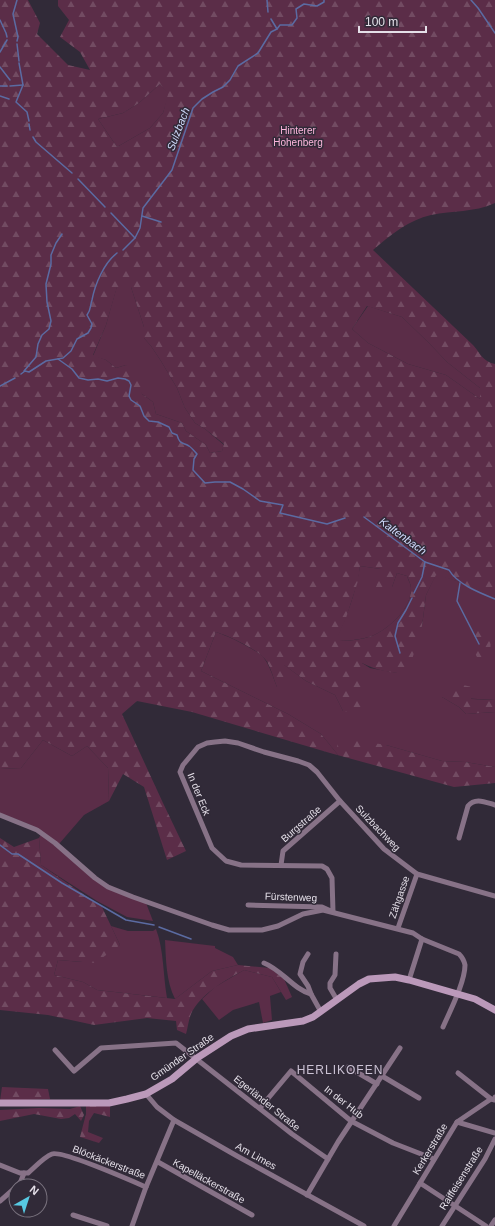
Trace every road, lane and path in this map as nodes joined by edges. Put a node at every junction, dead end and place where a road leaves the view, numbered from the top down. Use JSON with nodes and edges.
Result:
{"nodes":[{"id":1,"x":340,"y":801,"type":"junction"},
{"id":2,"x":495,"y":805,"type":"edge"},
{"id":3,"x":0,"y":815,"type":"edge"},
{"id":4,"x":459,"y":838,"type":"dead end"},
{"id":5,"x":281,"y":865,"type":"junction"},
{"id":6,"x":417,"y":874,"type":"junction"},
{"id":7,"x":495,"y":896,"type":"edge"},
{"id":8,"x":248,"y":905,"type":"dead end"},
{"id":9,"x":333,"y":912,"type":"junction"},
{"id":10,"x":398,"y":928,"type":"junction"},
{"id":11,"x":422,"y":940,"type":"junction"},
{"id":12,"x":308,"y":954,"type":"dead end"},
{"id":13,"x":336,"y":954,"type":"dead end"},
{"id":14,"x":264,"y":963,"type":"dead end"},
{"id":15,"x":409,"y":980,"type":"junction"},
{"id":16,"x":311,"y":994,"type":"junction"},
{"id":17,"x":457,"y":994,"type":"junction"},
{"id":18,"x":337,"y":1000,"type":"junction"},
{"id":19,"x":495,"y":1010,"type":"edge"},
{"id":20,"x":321,"y":1012,"type":"junction"},
{"id":21,"x":443,"y":1027,"type":"dead end"},
{"id":22,"x":400,"y":1048,"type":"dead end"},
{"id":23,"x":55,"y":1050,"type":"dead end"},
{"id":24,"x":197,"y":1058,"type":"junction"},
{"id":25,"x":348,"y":1067,"type":"dead end"},
{"id":26,"x":458,"y":1073,"type":"dead end"},
{"id":27,"x":382,"y":1076,"type":"junction"},
{"id":28,"x":377,"y":1084,"type":"junction"},
{"id":29,"x":146,"y":1094,"type":"junction"},
{"id":30,"x":419,"y":1098,"type":"dead end"},
{"id":31,"x":494,"y":1099,"type":"edge"},
{"id":32,"x":0,"y":1104,"type":"edge"},
{"id":33,"x":260,"y":1108,"type":"junction"},
{"id":34,"x":174,"y":1120,"type":"junction"},
{"id":35,"x":352,"y":1122,"type":"junction"},
{"id":36,"x":457,"y":1122,"type":"junction"},
{"id":37,"x":495,"y":1133,"type":"edge"},
{"id":38,"x":495,"y":1139,"type":"edge"},
{"id":39,"x":328,"y":1159,"type":"junction"},
{"id":40,"x":434,"y":1159,"type":"junction"},
{"id":41,"x":158,"y":1162,"type":"junction"},
{"id":42,"x":0,"y":1165,"type":"edge"},
{"id":43,"x":24,"y":1173,"type":"junction"},
{"id":44,"x":22,"y":1178,"type":"edge"},
{"id":45,"x":420,"y":1183,"type":"junction"},
{"id":46,"x":146,"y":1187,"type":"junction"},
{"id":47,"x":8,"y":1194,"type":"edge"},
{"id":48,"x":307,"y":1195,"type":"junction"},
{"id":49,"x":0,"y":1201,"type":"edge"},
{"id":50,"x":455,"y":1206,"type":"junction"},
{"id":51,"x":73,"y":1215,"type":"dead end"},
{"id":52,"x":252,"y":1215,"type":"dead end"},
{"id":53,"x":495,"y":1220,"type":"edge"},
{"id":54,"x":107,"y":1226,"type":"edge"},
{"id":55,"x":132,"y":1226,"type":"edge"},
{"id":56,"x":364,"y":1226,"type":"edge"},
{"id":57,"x":394,"y":1226,"type":"edge"},
{"id":58,"x":442,"y":1226,"type":"edge"},
{"id":59,"x":486,"y":1226,"type":"edge"},
{"id":60,"x":491,"y":1226,"type":"edge"}],
"edges":[{"from":1,"to":5,"type":"street","name":"Burgstraße"},
{"from":1,"to":5,"type":"street","name":"In der Eck"},
{"from":1,"to":6,"type":"street","name":"Sulzbachweg"},
{"from":2,"to":4,"type":"street"},
{"from":3,"to":9,"type":"street"},
{"from":5,"to":9,"type":"street","name":"In der Eck"},
{"from":6,"to":7,"type":"street","name":"Sulzbachweg"},
{"from":6,"to":10,"type":"street","name":"Zähgasse"},
{"from":8,"to":9,"type":"street","name":"Fürstenweg"},
{"from":9,"to":10,"type":"street"},
{"from":10,"to":11,"type":"street","name":"Zähgasse"},
{"from":11,"to":15,"type":"street"},
{"from":11,"to":17,"type":"street","name":"Zähgasse"},
{"from":12,"to":16,"type":"street"},
{"from":13,"to":18,"type":"street"},
{"from":14,"to":16,"type":"street"},
{"from":15,"to":17,"type":"main road","name":"Gmünder Straße"},
{"from":15,"to":18,"type":"main road","name":"Gmünder Straße"},
{"from":16,"to":20,"type":"street"},
{"from":17,"to":19,"type":"main road","name":"Gmünder Straße"},
{"from":17,"to":21,"type":"street"},
{"from":18,"to":20,"type":"main road","name":"Gmünder Straße"},
{"from":20,"to":24,"type":"main road","name":"Gmünder Straße"},
{"from":22,"to":27,"type":"street"},
{"from":23,"to":24,"type":"street","name":"Egerländer Straße"},
{"from":24,"to":29,"type":"main road","name":"Gmünder Straße"},
{"from":24,"to":33,"type":"street","name":"Egerländer Straße"},
{"from":25,"to":28,"type":"street"},
{"from":26,"to":31,"type":"street"},
{"from":27,"to":28,"type":"street"},
{"from":27,"to":30,"type":"street"},
{"from":28,"to":35,"type":"street"},
{"from":29,"to":32,"type":"main road","name":"Gmünder Straße"},
{"from":29,"to":34,"type":"street","name":"Am Limes"},
{"from":31,"to":36,"type":"street","name":"Kerkerstraße"},
{"from":33,"to":35,"type":"street","name":"In der Hub"},
{"from":33,"to":39,"type":"street","name":"Egerländer Straße"},
{"from":34,"to":41,"type":"street"},
{"from":34,"to":48,"type":"street","name":"Am Limes"},
{"from":35,"to":39,"type":"street"},
{"from":35,"to":40,"type":"street","name":"In der Hub"},
{"from":36,"to":37,"type":"street"},
{"from":36,"to":40,"type":"street","name":"Kerkerstraße"},
{"from":38,"to":50,"type":"street","name":"Raiffeisenstraße"},
{"from":39,"to":48,"type":"street"},
{"from":40,"to":45,"type":"street","name":"Kerkerstraße"},
{"from":41,"to":46,"type":"street"},
{"from":41,"to":52,"type":"street","name":"Kapelläckerstraße"},
{"from":42,"to":43,"type":"street"},
{"from":43,"to":44,"type":"street","name":"Blöckäckerstraße"},
{"from":43,"to":46,"type":"street","name":"Blöckäckerstraße"},
{"from":45,"to":50,"type":"street"},
{"from":45,"to":57,"type":"street","name":"Kerkerstraße"},
{"from":46,"to":55,"type":"street"},
{"from":47,"to":49,"type":"street","name":"Blöckäckerstraße"},
{"from":48,"to":56,"type":"street","name":"Am Limes"},
{"from":50,"to":58,"type":"street","name":"Raiffeisenstraße"},
{"from":50,"to":59,"type":"street"},
{"from":51,"to":54,"type":"street"},
{"from":53,"to":60,"type":"street"}]}
